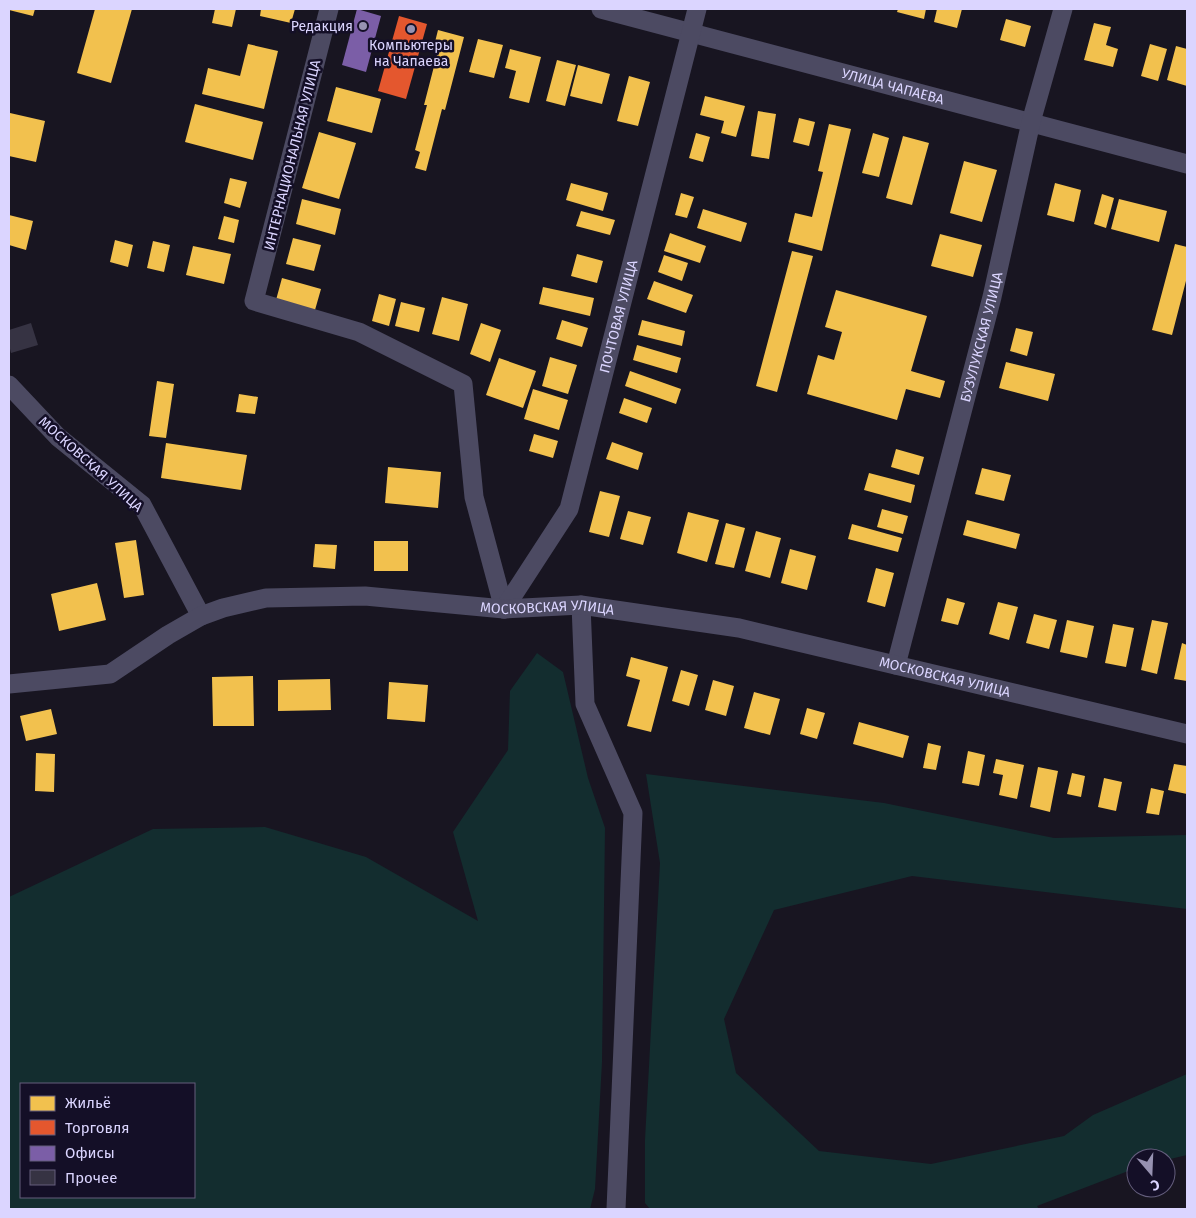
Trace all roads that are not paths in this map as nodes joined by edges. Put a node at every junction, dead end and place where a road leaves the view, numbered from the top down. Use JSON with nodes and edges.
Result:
{"nodes":[{"id":1,"x":330,"y":9,"type":"edge"},
{"id":2,"x":601,"y":9,"type":"edge"},
{"id":3,"x":697,"y":9,"type":"edge"},
{"id":4,"x":1062,"y":9,"type":"edge"},
{"id":5,"x":691,"y":32,"type":"junction"},
{"id":6,"x":1031,"y":122,"type":"junction"},
{"id":7,"x":1187,"y":164,"type":"edge"},
{"id":8,"x":9,"y":385,"type":"edge"},
{"id":9,"x":581,"y":605,"type":"junction"},
{"id":10,"x":504,"y":609,"type":"junction"},
{"id":11,"x":201,"y":616,"type":"junction"},
{"id":12,"x":896,"y":665,"type":"junction"},
{"id":13,"x":9,"y":684,"type":"edge"},
{"id":14,"x":1187,"y":734,"type":"edge"},
{"id":15,"x":616,"y":1209,"type":"edge"}],
"edges":[{"from":1,"to":10,"type":"street","name":"ИНТЕРНАЦИОНАЛЬНАЯ УЛИЦА"},
{"from":2,"to":5,"type":"street","name":"УЛИЦА ЧАПАЕВА"},
{"from":3,"to":5,"type":"street","name":"ПОЧТОВАЯ УЛИЦА"},
{"from":4,"to":6,"type":"street","name":"БУЗУЛУКСКАЯ УЛИЦА"},
{"from":5,"to":6,"type":"street","name":"УЛИЦА ЧАПАЕВА"},
{"from":5,"to":10,"type":"street","name":"ПОЧТОВАЯ УЛИЦА"},
{"from":6,"to":7,"type":"street","name":"УЛИЦА ЧАПАЕВА"},
{"from":6,"to":12,"type":"street","name":"БУЗУЛУКСКАЯ УЛИЦА"},
{"from":8,"to":11,"type":"street","name":"МОСКОВСКАЯ УЛИЦА"},
{"from":9,"to":10,"type":"street","name":"МОСКОВСКАЯ УЛИЦА"},
{"from":9,"to":12,"type":"street","name":"МОСКОВСКАЯ УЛИЦА"},
{"from":9,"to":15,"type":"street"},
{"from":10,"to":11,"type":"street","name":"МОСКОВСКАЯ УЛИЦА"},
{"from":11,"to":13,"type":"street"},
{"from":12,"to":14,"type":"street","name":"МОСКОВСКАЯ УЛИЦА"}]}
